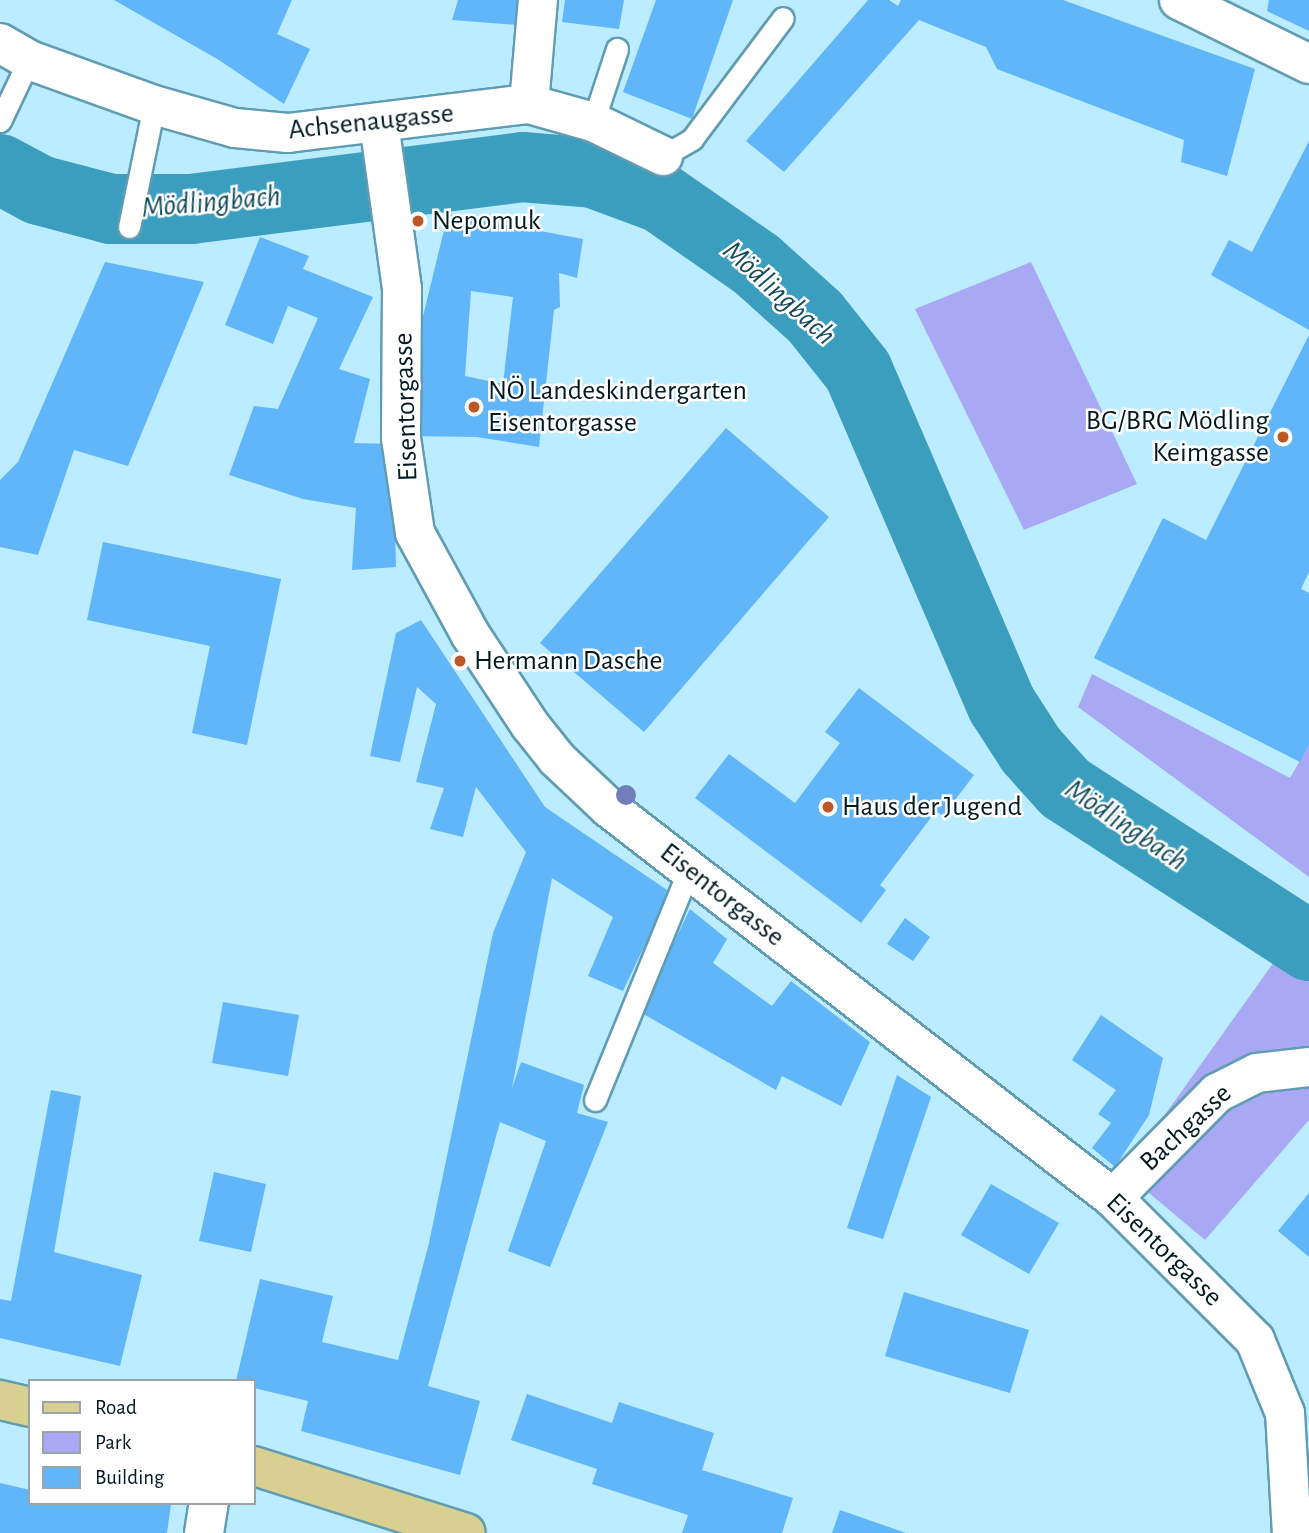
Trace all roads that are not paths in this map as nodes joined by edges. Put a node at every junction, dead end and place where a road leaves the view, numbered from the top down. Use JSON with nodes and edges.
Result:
{"nodes":[{"id":1,"x":538,"y":0,"type":"edge"},
{"id":2,"x":1179,"y":0,"type":"edge"},
{"id":3,"x":783,"y":18,"type":"dead end"},
{"id":4,"x":617,"y":50,"type":"dead end"},
{"id":5,"x":15,"y":51,"type":"edge"},
{"id":6,"x":1309,"y":64,"type":"edge"},
{"id":7,"x":529,"y":104,"type":"junction"},
{"id":8,"x":154,"y":105,"type":"junction"},
{"id":9,"x":0,"y":121,"type":"edge"},
{"id":10,"x":593,"y":122,"type":"junction"},
{"id":11,"x":382,"y":140,"type":"junction"},
{"id":12,"x":663,"y":156,"type":"joint"},
{"id":13,"x":129,"y":227,"type":"dead end"},
{"id":14,"x":689,"y":870,"type":"junction"},
{"id":15,"x":1309,"y":1067,"type":"edge"},
{"id":16,"x":595,"y":1100,"type":"dead end"},
{"id":17,"x":1113,"y":1198,"type":"junction"},
{"id":18,"x":0,"y":1399,"type":"edge"},
{"id":19,"x":28,"y":1406,"type":"edge"},
{"id":20,"x":256,"y":1467,"type":"edge"},
{"id":21,"x":208,"y":1505,"type":"edge"},
{"id":22,"x":204,"y":1533,"type":"edge"},
{"id":23,"x":466,"y":1533,"type":"edge"},
{"id":24,"x":1292,"y":1533,"type":"edge"}],
"edges":[{"from":1,"to":7,"type":"street"},
{"from":2,"to":6,"type":"street"},
{"from":3,"to":12,"type":"lane"},
{"from":4,"to":10,"type":"lane"},
{"from":5,"to":8,"type":"street","name":"Achsenaugasse"},
{"from":5,"to":9,"type":"lane"},
{"from":7,"to":10,"type":"street","name":"Achsenaugasse"},
{"from":7,"to":11,"type":"street","name":"Achsenaugasse"},
{"from":8,"to":11,"type":"street","name":"Achsenaugasse"},
{"from":8,"to":13,"type":"lane"},
{"from":10,"to":12,"type":"street","name":"Achsenaugasse"},
{"from":11,"to":14,"type":"street","name":"Eisentorgasse"},
{"from":14,"to":16,"type":"lane"},
{"from":14,"to":17,"type":"street","name":"Eisentorgasse"},
{"from":15,"to":17,"type":"street","name":"Bachgasse"},
{"from":17,"to":24,"type":"street","name":"Eisentorgasse"},
{"from":18,"to":19,"type":"main road"},
{"from":20,"to":23,"type":"main road"},
{"from":21,"to":22,"type":"street"}]}
